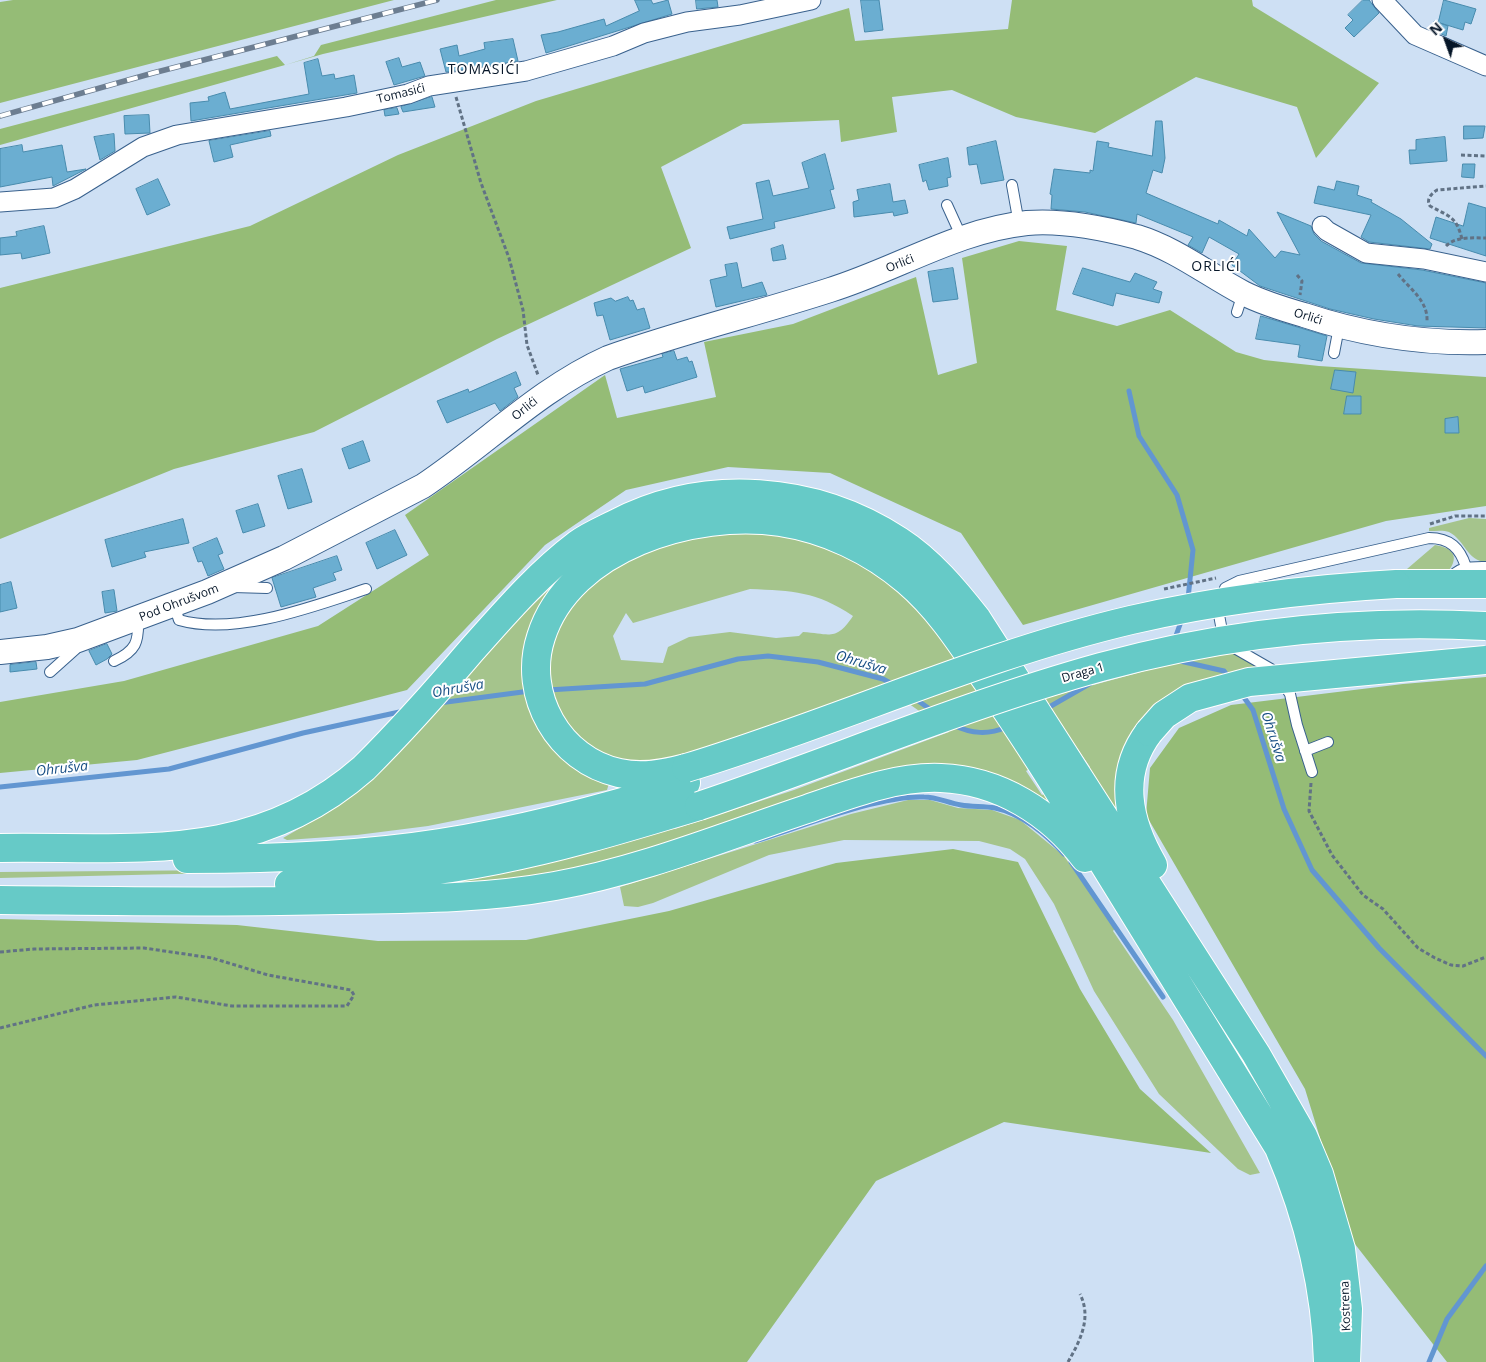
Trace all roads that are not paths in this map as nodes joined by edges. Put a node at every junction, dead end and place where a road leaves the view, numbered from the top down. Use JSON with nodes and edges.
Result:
{"nodes":[{"id":1,"x":811,"y":0,"type":"edge"},
{"id":2,"x":1382,"y":0,"type":"edge"},
{"id":3,"x":1486,"y":66,"type":"edge"},
{"id":4,"x":1012,"y":185,"type":"dead end"},
{"id":5,"x":32,"y":192,"type":"dead end"},
{"id":6,"x":0,"y":197,"type":"edge"},
{"id":7,"x":0,"y":202,"type":"edge"},
{"id":8,"x":947,"y":205,"type":"dead end"},
{"id":9,"x":1019,"y":224,"type":"junction"},
{"id":10,"x":1322,"y":226,"type":"dead end"},
{"id":11,"x":962,"y":239,"type":"junction"},
{"id":12,"x":1486,"y":272,"type":"edge"},
{"id":13,"x":1339,"y":327,"type":"junction"},
{"id":14,"x":1486,"y":342,"type":"edge"},
{"id":15,"x":1334,"y":353,"type":"dead end"},
{"id":16,"x":349,"y":524,"type":"joint"},
{"id":17,"x":1486,"y":567,"type":"edge"},
{"id":18,"x":1466,"y":578,"type":"edge"},
{"id":19,"x":219,"y":587,"type":"junction"},
{"id":20,"x":267,"y":588,"type":"dead end"},
{"id":21,"x":366,"y":590,"type":"dead end"},
{"id":22,"x":1397,"y":591,"type":"junction"},
{"id":23,"x":1486,"y":598,"type":"edge"},
{"id":24,"x":174,"y":605,"type":"junction"},
{"id":25,"x":138,"y":619,"type":"junction"},
{"id":26,"x":1486,"y":626,"type":"edge"},
{"id":27,"x":89,"y":636,"type":"junction"},
{"id":28,"x":0,"y":652,"type":"edge"},
{"id":29,"x":1486,"y":660,"type":"edge"},
{"id":30,"x":114,"y":662,"type":"dead end"},
{"id":31,"x":50,"y":672,"type":"dead end"},
{"id":32,"x":1328,"y":742,"type":"dead end"},
{"id":33,"x":1304,"y":751,"type":"junction"},
{"id":34,"x":1050,"y":753,"type":"junction"},
{"id":35,"x":1312,"y":772,"type":"road end"},
{"id":36,"x":692,"y":785,"type":"junction"},
{"id":37,"x":0,"y":848,"type":"edge"},
{"id":38,"x":0,"y":860,"type":"edge"},
{"id":39,"x":0,"y":888,"type":"edge"},
{"id":40,"x":0,"y":900,"type":"edge"},
{"id":41,"x":1303,"y":1136,"type":"junction"},
{"id":42,"x":1279,"y":1148,"type":"junction"},
{"id":43,"x":1328,"y":1362,"type":"edge"},
{"id":44,"x":1346,"y":1362,"type":"edge"}],
"edges":[{"from":1,"to":7,"type":"street","name":"Tomasići"},
{"from":2,"to":3,"type":"street"},
{"from":4,"to":9,"type":"lane"},
{"from":5,"to":6,"type":"lane"},
{"from":8,"to":11,"type":"lane"},
{"from":9,"to":11,"type":"street","name":"Orlići"},
{"from":9,"to":13,"type":"street","name":"Orlići"},
{"from":10,"to":12,"type":"street"},
{"from":11,"to":16,"type":"street","name":"Orlići"},
{"from":13,"to":14,"type":"street","name":"Orlići"},
{"from":13,"to":15,"type":"lane"},
{"from":16,"to":19,"type":"street","name":"Pod Ohrušvom"},
{"from":17,"to":18,"type":"lane"},
{"from":18,"to":22,"type":"highway"},
{"from":18,"to":33,"type":"lane"},
{"from":19,"to":20,"type":"lane"},
{"from":19,"to":24,"type":"street","name":"Pod Ohrušvom"},
{"from":21,"to":24,"type":"lane"},
{"from":22,"to":23,"type":"highway"},
{"from":22,"to":36,"type":"highway","name":"Draga 1"},
{"from":24,"to":25,"type":"street","name":"Pod Ohrušvom"},
{"from":25,"to":27,"type":"street","name":"Pod Ohrušvom"},
{"from":25,"to":30,"type":"lane"},
{"from":26,"to":36,"type":"highway","name":"Draga 1","bridge":true},
{"from":27,"to":28,"type":"street","name":"Pod Ohrušvom"},
{"from":27,"to":31,"type":"lane"},
{"from":29,"to":41,"type":"highway","bridge":true},
{"from":32,"to":33,"type":"lane"},
{"from":33,"to":35,"type":"lane"},
{"from":34,"to":36,"type":"highway","bridge":true},
{"from":34,"to":37,"type":"highway","bridge":true},
{"from":34,"to":41,"type":"highway"},
{"from":34,"to":42,"type":"highway"},
{"from":36,"to":38,"type":"highway"},
{"from":36,"to":39,"type":"highway"},
{"from":40,"to":42,"type":"highway"},
{"from":41,"to":44,"type":"highway","name":"Kostrena"},
{"from":42,"to":43,"type":"highway","name":"Kostrena"}]}
